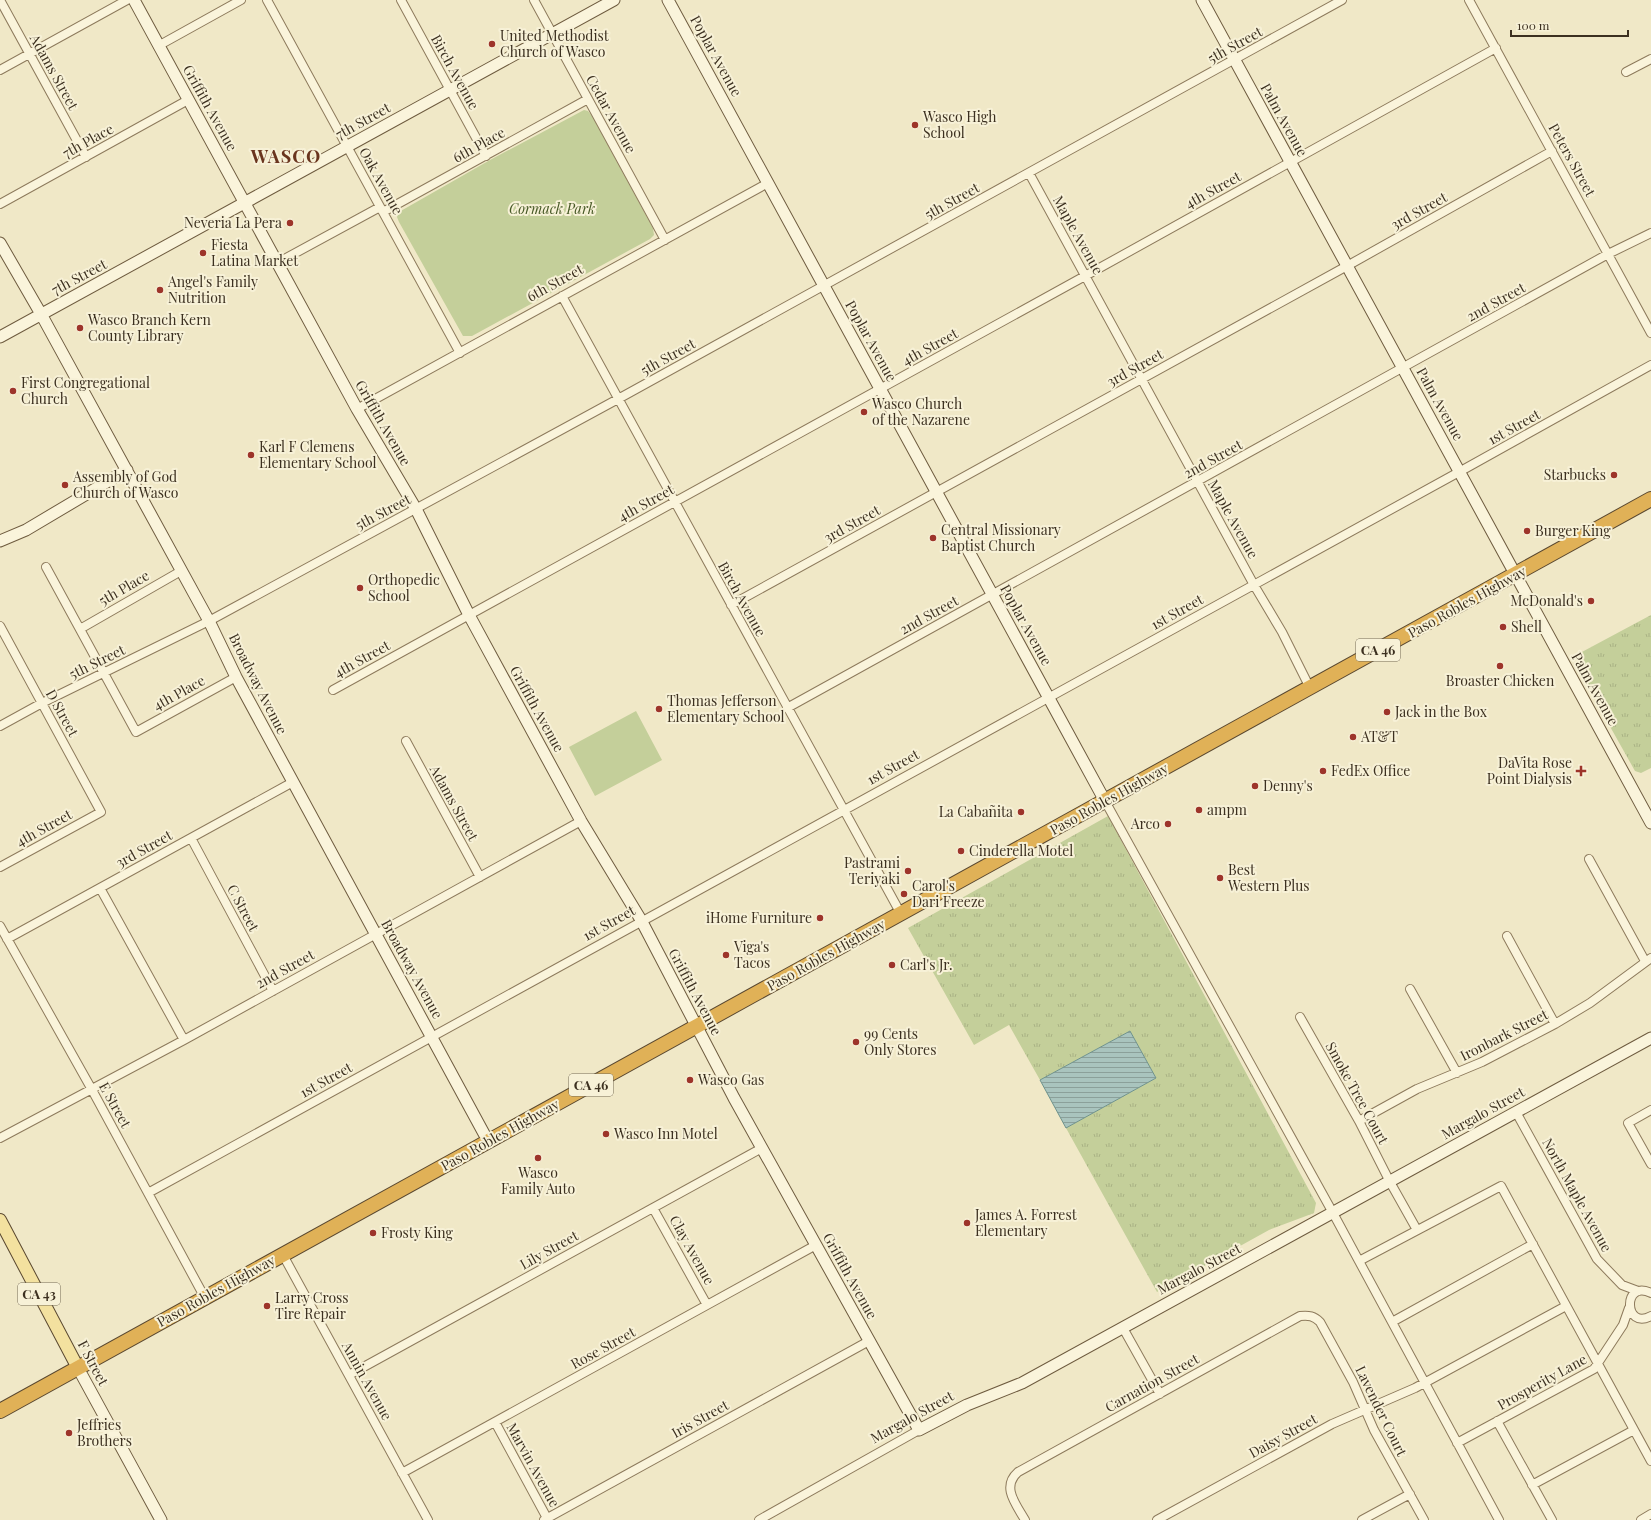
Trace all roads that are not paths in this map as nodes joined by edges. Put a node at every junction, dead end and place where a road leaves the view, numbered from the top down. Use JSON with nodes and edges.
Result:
{"nodes":[{"id":1,"x":0,"y":0,"type":"edge"},
{"id":2,"x":127,"y":0,"type":"edge"},
{"id":3,"x":134,"y":0,"type":"edge"},
{"id":4,"x":241,"y":0,"type":"edge"},
{"id":5,"x":267,"y":0,"type":"edge"},
{"id":6,"x":401,"y":0,"type":"edge"},
{"id":7,"x":534,"y":0,"type":"edge"},
{"id":8,"x":614,"y":0,"type":"edge"},
{"id":9,"x":668,"y":0,"type":"edge"},
{"id":10,"x":1202,"y":0,"type":"edge"},
{"id":11,"x":1342,"y":0,"type":"edge"},
{"id":12,"x":1469,"y":0,"type":"edge"},
{"id":13,"x":553,"y":34,"type":"junction"},
{"id":14,"x":158,"y":46,"type":"junction"},
{"id":15,"x":1496,"y":48,"type":"junction"},
{"id":16,"x":29,"y":54,"type":"junction"},
{"id":17,"x":1651,"y":59,"type":"edge"},
{"id":18,"x":1235,"y":60,"type":"junction"},
{"id":19,"x":0,"y":70,"type":"edge"},
{"id":20,"x":1626,"y":72,"type":"dead end"},
{"id":21,"x":450,"y":90,"type":"junction"},
{"id":22,"x":588,"y":99,"type":"junction"},
{"id":23,"x":188,"y":100,"type":"junction"},
{"id":24,"x":347,"y":147,"type":"junction"},
{"id":25,"x":1552,"y":151,"type":"junction"},
{"id":26,"x":486,"y":156,"type":"junction"},
{"id":27,"x":86,"y":157,"type":"junction"},
{"id":28,"x":1291,"y":162,"type":"junction"},
{"id":29,"x":1029,"y":173,"type":"junction"},
{"id":30,"x":768,"y":183,"type":"junction"},
{"id":31,"x":244,"y":203,"type":"junction"},
{"id":32,"x":0,"y":204,"type":"edge"},
{"id":33,"x":382,"y":210,"type":"junction"},
{"id":34,"x":1651,"y":233,"type":"edge"},
{"id":35,"x":665,"y":240,"type":"junction"},
{"id":36,"x":0,"y":243,"type":"edge"},
{"id":37,"x":1608,"y":254,"type":"junction"},
{"id":38,"x":277,"y":263,"type":"junction"},
{"id":39,"x":1347,"y":266,"type":"junction"},
{"id":40,"x":1086,"y":276,"type":"junction"},
{"id":41,"x":824,"y":286,"type":"junction"},
{"id":42,"x":562,"y":296,"type":"junction"},
{"id":43,"x":41,"y":314,"type":"junction"},
{"id":44,"x":1651,"y":333,"type":"edge"},
{"id":45,"x":0,"y":336,"type":"edge"},
{"id":46,"x":460,"y":353,"type":"junction"},
{"id":47,"x":1651,"y":365,"type":"edge"},
{"id":48,"x":1403,"y":369,"type":"junction"},
{"id":49,"x":1142,"y":379,"type":"junction"},
{"id":50,"x":880,"y":389,"type":"junction"},
{"id":51,"x":618,"y":399,"type":"junction"},
{"id":52,"x":357,"y":409,"type":"junction"},
{"id":53,"x":127,"y":470,"type":"junction"},
{"id":54,"x":1460,"y":472,"type":"junction"},
{"id":55,"x":1198,"y":482,"type":"junction"},
{"id":56,"x":936,"y":492,"type":"junction"},
{"id":57,"x":1651,"y":499,"type":"edge"},
{"id":58,"x":674,"y":502,"type":"junction"},
{"id":59,"x":416,"y":509,"type":"junction"},
{"id":60,"x":0,"y":541,"type":"edge"},
{"id":61,"x":46,"y":567,"type":"dead end"},
{"id":62,"x":181,"y":570,"type":"junction"},
{"id":63,"x":1516,"y":575,"type":"junction"},
{"id":64,"x":1254,"y":585,"type":"junction"},
{"id":65,"x":992,"y":595,"type":"junction"},
{"id":66,"x":731,"y":605,"type":"junction"},
{"id":67,"x":469,"y":615,"type":"junction"},
{"id":68,"x":209,"y":621,"type":"junction"},
{"id":69,"x":0,"y":626,"type":"edge"},
{"id":70,"x":80,"y":629,"type":"junction"},
{"id":71,"x":104,"y":673,"type":"junction"},
{"id":72,"x":236,"y":677,"type":"junction"},
{"id":73,"x":1310,"y":688,"type":"junction"},
{"id":74,"x":334,"y":690,"type":"dead end"},
{"id":75,"x":1048,"y":697,"type":"junction"},
{"id":76,"x":42,"y":703,"type":"junction"},
{"id":77,"x":787,"y":708,"type":"junction"},
{"id":78,"x":0,"y":726,"type":"edge"},
{"id":79,"x":406,"y":741,"type":"dead end"},
{"id":80,"x":293,"y":782,"type":"junction"},
{"id":81,"x":1105,"y":801,"type":"junction"},
{"id":82,"x":844,"y":809,"type":"junction"},
{"id":83,"x":101,"y":812,"type":"joint"},
{"id":84,"x":581,"y":821,"type":"junction"},
{"id":85,"x":1651,"y":823,"type":"edge"},
{"id":86,"x":191,"y":838,"type":"junction"},
{"id":87,"x":1588,"y":859,"type":"dead end"},
{"id":88,"x":0,"y":867,"type":"edge"},
{"id":89,"x":480,"y":877,"type":"junction"},
{"id":90,"x":100,"y":888,"type":"junction"},
{"id":91,"x":901,"y":914,"type":"junction"},
{"id":92,"x":641,"y":920,"type":"junction"},
{"id":93,"x":0,"y":926,"type":"edge"},
{"id":94,"x":376,"y":934,"type":"junction"},
{"id":95,"x":1507,"y":936,"type":"dead end"},
{"id":96,"x":7,"y":939,"type":"junction"},
{"id":97,"x":1648,"y":959,"type":"edge"},
{"id":98,"x":1410,"y":989,"type":"dead end"},
{"id":99,"x":273,"y":991,"type":"junction"},
{"id":100,"x":1300,"y":1017,"type":"dead end"},
{"id":101,"x":1555,"y":1024,"type":"junction"},
{"id":102,"x":697,"y":1027,"type":"junction"},
{"id":103,"x":432,"y":1037,"type":"junction"},
{"id":104,"x":1651,"y":1038,"type":"edge"},
{"id":105,"x":184,"y":1040,"type":"junction"},
{"id":106,"x":1456,"y":1073,"type":"junction"},
{"id":107,"x":91,"y":1088,"type":"junction"},
{"id":108,"x":1651,"y":1110,"type":"edge"},
{"id":109,"x":1516,"y":1112,"type":"junction"},
{"id":110,"x":1360,"y":1120,"type":"junction"},
{"id":111,"x":0,"y":1138,"type":"edge"},
{"id":112,"x":488,"y":1141,"type":"junction"},
{"id":113,"x":762,"y":1148,"type":"junction"},
{"id":114,"x":1651,"y":1164,"type":"edge"},
{"id":115,"x":1390,"y":1182,"type":"junction"},
{"id":116,"x":148,"y":1193,"type":"junction"},
{"id":117,"x":653,"y":1208,"type":"junction"},
{"id":118,"x":1333,"y":1213,"type":"junction"},
{"id":119,"x":0,"y":1220,"type":"edge"},
{"id":120,"x":1417,"y":1230,"type":"junction"},
{"id":121,"x":1533,"y":1244,"type":"junction"},
{"id":122,"x":816,"y":1245,"type":"junction"},
{"id":123,"x":283,"y":1254,"type":"junction"},
{"id":124,"x":1359,"y":1261,"type":"junction"},
{"id":125,"x":1622,"y":1285,"type":"junction"},
{"id":126,"x":1638,"y":1291,"type":"junction"},
{"id":127,"x":1650,"y":1291,"type":"edge"},
{"id":128,"x":205,"y":1298,"type":"junction"},
{"id":129,"x":1629,"y":1304,"type":"junction"},
{"id":130,"x":707,"y":1306,"type":"junction"},
{"id":131,"x":1566,"y":1306,"type":"junction"},
{"id":132,"x":1312,"y":1316,"type":"joint"},
{"id":133,"x":1647,"y":1318,"type":"edge"},
{"id":134,"x":1392,"y":1322,"type":"junction"},
{"id":135,"x":1623,"y":1325,"type":"junction"},
{"id":136,"x":1123,"y":1328,"type":"junction"},
{"id":137,"x":869,"y":1341,"type":"junction"},
{"id":138,"x":1598,"y":1365,"type":"junction"},
{"id":139,"x":78,"y":1368,"type":"junction"},
{"id":140,"x":349,"y":1375,"type":"junction"},
{"id":141,"x":1425,"y":1383,"type":"junction"},
{"id":142,"x":1160,"y":1394,"type":"junction"},
{"id":143,"x":1365,"y":1409,"type":"junction"},
{"id":144,"x":0,"y":1411,"type":"edge"},
{"id":145,"x":1497,"y":1421,"type":"junction"},
{"id":146,"x":494,"y":1422,"type":"junction"},
{"id":147,"x":919,"y":1430,"type":"junction"},
{"id":148,"x":1634,"y":1430,"type":"junction"},
{"id":149,"x":1457,"y":1443,"type":"junction"},
{"id":150,"x":1651,"y":1461,"type":"edge"},
{"id":151,"x":402,"y":1473,"type":"junction"},
{"id":152,"x":1532,"y":1485,"type":"junction"},
{"id":153,"x":1410,"y":1494,"type":"junction"},
{"id":154,"x":1651,"y":1514,"type":"edge"},
{"id":155,"x":771,"y":1517,"type":"edge"},
{"id":156,"x":161,"y":1520,"type":"edge"},
{"id":157,"x":428,"y":1520,"type":"edge"},
{"id":158,"x":546,"y":1520,"type":"edge"},
{"id":159,"x":760,"y":1520,"type":"edge"},
{"id":160,"x":1025,"y":1520,"type":"edge"},
{"id":161,"x":1157,"y":1520,"type":"edge"},
{"id":162,"x":1362,"y":1520,"type":"edge"},
{"id":163,"x":1424,"y":1520,"type":"edge"},
{"id":164,"x":1499,"y":1520,"type":"edge"},
{"id":165,"x":1552,"y":1520,"type":"edge"},
{"id":166,"x":1641,"y":1520,"type":"edge"}],
"edges":[{"from":1,"to":16,"type":"street","name":"Adams Street"},
{"from":2,"to":16,"type":"street"},
{"from":3,"to":14,"type":"street","name":"Griffith Avenue"},
{"from":4,"to":14,"type":"street"},
{"from":5,"to":24,"type":"street","name":"Oak Avenue"},
{"from":6,"to":21,"type":"street","name":"Birch Avenue"},
{"from":7,"to":13,"type":"street","name":"Cedar Avenue"},
{"from":8,"to":13,"type":"street","name":"7th Street"},
{"from":9,"to":30,"type":"street","name":"Poplar Avenue"},
{"from":10,"to":18,"type":"street","name":"Palm Avenue"},
{"from":11,"to":18,"type":"street","name":"5th Street"},
{"from":12,"to":15,"type":"street","name":"Peters Street"},
{"from":13,"to":21,"type":"street","name":"7th Street"},
{"from":13,"to":22,"type":"street","name":"Cedar Avenue"},
{"from":14,"to":23,"type":"street","name":"Griffith Avenue"},
{"from":15,"to":25,"type":"street","name":"Peters Street"},
{"from":15,"to":28,"type":"street","name":"4th Street"},
{"from":16,"to":19,"type":"street"},
{"from":16,"to":27,"type":"street","name":"Adams Street"},
{"from":17,"to":20,"type":"street"},
{"from":18,"to":28,"type":"street","name":"Palm Avenue"},
{"from":18,"to":29,"type":"street","name":"5th Street"},
{"from":21,"to":24,"type":"street","name":"7th Street"},
{"from":21,"to":26,"type":"street","name":"Birch Avenue"},
{"from":22,"to":26,"type":"street","name":"6th Place"},
{"from":22,"to":35,"type":"street","name":"Cedar Avenue"},
{"from":23,"to":27,"type":"street","name":"7th Place"},
{"from":23,"to":31,"type":"street","name":"Griffith Avenue"},
{"from":24,"to":31,"type":"street","name":"7th Street"},
{"from":24,"to":33,"type":"street","name":"Oak Avenue"},
{"from":25,"to":37,"type":"street","name":"Peters Street"},
{"from":25,"to":39,"type":"street","name":"3rd Street"},
{"from":26,"to":33,"type":"street","name":"6th Place"},
{"from":27,"to":32,"type":"street","name":"7th Place"},
{"from":28,"to":39,"type":"street","name":"Palm Avenue"},
{"from":28,"to":40,"type":"street","name":"4th Street"},
{"from":29,"to":40,"type":"street","name":"Maple Avenue"},
{"from":29,"to":41,"type":"street","name":"5th Street"},
{"from":30,"to":35,"type":"street","name":"6th Street"},
{"from":30,"to":41,"type":"street","name":"Poplar Avenue"},
{"from":31,"to":38,"type":"street","name":"Griffith Avenue"},
{"from":31,"to":43,"type":"street","name":"7th Street"},
{"from":33,"to":38,"type":"street","name":"6th Place"},
{"from":33,"to":46,"type":"street","name":"Oak Avenue"},
{"from":34,"to":37,"type":"street","name":"2nd Street"},
{"from":35,"to":42,"type":"street","name":"6th Street"},
{"from":36,"to":43,"type":"street","name":"Broadway Avenue"},
{"from":37,"to":44,"type":"street","name":"Peters Street"},
{"from":37,"to":48,"type":"street","name":"2nd Street"},
{"from":38,"to":52,"type":"street","name":"Griffith Avenue"},
{"from":39,"to":48,"type":"street","name":"Palm Avenue"},
{"from":39,"to":49,"type":"street","name":"3rd Street"},
{"from":40,"to":49,"type":"street","name":"Maple Avenue"},
{"from":40,"to":50,"type":"street","name":"4th Street"},
{"from":41,"to":50,"type":"street","name":"Poplar Avenue"},
{"from":41,"to":51,"type":"street","name":"5th Street"},
{"from":42,"to":46,"type":"street","name":"6th Street"},
{"from":42,"to":51,"type":"street","name":"Birch Avenue"},
{"from":43,"to":45,"type":"street","name":"7th Street"},
{"from":43,"to":53,"type":"street","name":"Broadway Avenue"},
{"from":46,"to":52,"type":"street","name":"6th Street"},
{"from":47,"to":54,"type":"street","name":"1st Street"},
{"from":48,"to":54,"type":"street","name":"Palm Avenue"},
{"from":48,"to":55,"type":"street","name":"2nd Street"},
{"from":49,"to":55,"type":"street","name":"Maple Avenue"},
{"from":49,"to":56,"type":"street","name":"3rd Street"},
{"from":50,"to":56,"type":"street","name":"Poplar Avenue"},
{"from":50,"to":58,"type":"street","name":"4th Street"},
{"from":51,"to":58,"type":"street","name":"Birch Avenue"},
{"from":51,"to":59,"type":"street","name":"5th Street"},
{"from":52,"to":59,"type":"street","name":"Griffith Avenue"},
{"from":53,"to":60,"type":"street"},
{"from":53,"to":62,"type":"street","name":"Broadway Avenue"},
{"from":54,"to":63,"type":"street","name":"Palm Avenue"},
{"from":54,"to":64,"type":"street","name":"1st Street"},
{"from":55,"to":64,"type":"street","name":"Maple Avenue"},
{"from":55,"to":65,"type":"street","name":"2nd Street"},
{"from":56,"to":65,"type":"street","name":"Poplar Avenue"},
{"from":56,"to":66,"type":"street","name":"3rd Street"},
{"from":57,"to":63,"type":"highway","name":"Paso Robles Highway","number":"CA 46"},
{"from":58,"to":66,"type":"street","name":"Birch Avenue"},
{"from":58,"to":67,"type":"street","name":"4th Street"},
{"from":59,"to":67,"type":"street","name":"Griffith Avenue"},
{"from":59,"to":68,"type":"street","name":"5th Street"},
{"from":61,"to":70,"type":"street"},
{"from":62,"to":68,"type":"street","name":"Broadway Avenue"},
{"from":62,"to":70,"type":"street","name":"5th Place"},
{"from":63,"to":73,"type":"highway","name":"Paso Robles Highway","number":"CA 46"},
{"from":63,"to":85,"type":"street","name":"Palm Avenue"},
{"from":64,"to":73,"type":"street","name":"Maple Avenue"},
{"from":64,"to":75,"type":"street","name":"1st Street"},
{"from":65,"to":75,"type":"street","name":"Poplar Avenue"},
{"from":65,"to":77,"type":"street","name":"2nd Street"},
{"from":66,"to":77,"type":"street","name":"Birch Avenue"},
{"from":67,"to":74,"type":"street","name":"4th Street"},
{"from":67,"to":84,"type":"street","name":"Griffith Avenue"},
{"from":68,"to":71,"type":"street","name":"5th Street"},
{"from":68,"to":72,"type":"street","name":"Broadway Avenue"},
{"from":69,"to":76,"type":"street","name":"D Street"},
{"from":70,"to":71,"type":"street"},
{"from":71,"to":72,"type":"street","name":"4th Place"},
{"from":71,"to":76,"type":"street","name":"5th Street"},
{"from":72,"to":80,"type":"street","name":"Broadway Avenue"},
{"from":73,"to":81,"type":"highway","name":"Paso Robles Highway","number":"CA 46"},
{"from":75,"to":81,"type":"street","name":"Poplar Avenue"},
{"from":75,"to":82,"type":"street","name":"1st Street"},
{"from":76,"to":78,"type":"street","name":"5th Street"},
{"from":76,"to":83,"type":"street","name":"D Street"},
{"from":77,"to":82,"type":"street","name":"Birch Avenue"},
{"from":79,"to":89,"type":"street","name":"Adams Street"},
{"from":80,"to":86,"type":"street","name":"3rd Street"},
{"from":80,"to":94,"type":"street","name":"Broadway Avenue"},
{"from":81,"to":91,"type":"highway","name":"Paso Robles Highway","number":"CA 46"},
{"from":81,"to":118,"type":"street"},
{"from":82,"to":91,"type":"street","name":"Birch Avenue"},
{"from":82,"to":92,"type":"street","name":"1st Street"},
{"from":83,"to":88,"type":"street","name":"4th Street"},
{"from":84,"to":89,"type":"street","name":"2nd Street"},
{"from":84,"to":92,"type":"street","name":"Griffith Avenue"},
{"from":86,"to":90,"type":"street","name":"3rd Street"},
{"from":86,"to":99,"type":"street","name":"C Street"},
{"from":87,"to":97,"type":"street"},
{"from":89,"to":94,"type":"street","name":"2nd Street"},
{"from":90,"to":96,"type":"street","name":"3rd Street"},
{"from":90,"to":105,"type":"street"},
{"from":91,"to":102,"type":"highway","name":"Paso Robles Highway","number":"CA 46"},
{"from":92,"to":102,"type":"street","name":"Griffith Avenue"},
{"from":92,"to":103,"type":"street","name":"1st Street"},
{"from":93,"to":96,"type":"street","name":"E Street"},
{"from":94,"to":99,"type":"street","name":"2nd Street"},
{"from":94,"to":103,"type":"street","name":"Broadway Avenue"},
{"from":95,"to":101,"type":"street"},
{"from":96,"to":107,"type":"street","name":"E Street"},
{"from":97,"to":101,"type":"street","name":"Ironbark Street"},
{"from":98,"to":106,"type":"street"},
{"from":99,"to":105,"type":"street","name":"2nd Street"},
{"from":100,"to":110,"type":"street","name":"Smoke Tree Court"},
{"from":101,"to":106,"type":"street","name":"Ironbark Street"},
{"from":102,"to":112,"type":"highway","name":"Paso Robles Highway","number":"CA 46"},
{"from":102,"to":113,"type":"street","name":"Griffith Avenue"},
{"from":103,"to":112,"type":"street","name":"Broadway Avenue"},
{"from":103,"to":116,"type":"street","name":"1st Street"},
{"from":104,"to":109,"type":"street","name":"Margalo Street"},
{"from":105,"to":107,"type":"street","name":"2nd Street"},
{"from":106,"to":110,"type":"street","name":"Ironbark Street"},
{"from":107,"to":111,"type":"street","name":"2nd Street"},
{"from":107,"to":116,"type":"street","name":"E Street"},
{"from":108,"to":114,"type":"street"},
{"from":109,"to":115,"type":"street","name":"Margalo Street"},
{"from":109,"to":125,"type":"street","name":"North Maple Avenue"},
{"from":110,"to":115,"type":"street","name":"Smoke Tree Court"},
{"from":112,"to":123,"type":"highway","name":"Paso Robles Highway","number":"CA 46"},
{"from":113,"to":117,"type":"street","name":"Lily Street"},
{"from":113,"to":122,"type":"street","name":"Griffith Avenue"},
{"from":115,"to":118,"type":"street","name":"Margalo Street"},
{"from":115,"to":120,"type":"street","name":"Smoke Tree Court"},
{"from":116,"to":128,"type":"street","name":"E Street"},
{"from":117,"to":130,"type":"street","name":"Clay Avenue"},
{"from":117,"to":140,"type":"street","name":"Lily Street"},
{"from":118,"to":124,"type":"street"},
{"from":118,"to":136,"type":"street","name":"Margalo Street"},
{"from":119,"to":139,"type":"main road","name":"F Street","number":"CA 43"},
{"from":120,"to":121,"type":"street"},
{"from":120,"to":124,"type":"street"},
{"from":121,"to":131,"type":"street"},
{"from":121,"to":134,"type":"street"},
{"from":122,"to":130,"type":"street","name":"Rose Street"},
{"from":122,"to":137,"type":"street","name":"Griffith Avenue"},
{"from":123,"to":128,"type":"highway","name":"Paso Robles Highway","number":"CA 46"},
{"from":123,"to":140,"type":"street","name":"Annin Avenue"},
{"from":124,"to":134,"type":"street"},
{"from":125,"to":126,"type":"street","name":"North Maple Avenue"},
{"from":125,"to":129,"type":"street","name":"North Maple Avenue"},
{"from":126,"to":127,"type":"street","name":"North Maple Avenue"},
{"from":126,"to":129,"type":"street"},
{"from":128,"to":139,"type":"highway","name":"Paso Robles Highway","number":"CA 46"},
{"from":129,"to":133,"type":"street","name":"North Maple Avenue"},
{"from":129,"to":135,"type":"street","name":"Prosperity Lane"},
{"from":130,"to":146,"type":"street","name":"Rose Street"},
{"from":131,"to":138,"type":"street"},
{"from":131,"to":141,"type":"street","name":"Daisy Street"},
{"from":132,"to":142,"type":"street","name":"Carnation Street"},
{"from":132,"to":143,"type":"street","name":"Lavender Court"},
{"from":133,"to":135,"type":"street"},
{"from":134,"to":141,"type":"street"},
{"from":135,"to":138,"type":"street","name":"Prosperity Lane"},
{"from":136,"to":142,"type":"street"},
{"from":136,"to":147,"type":"street","name":"Margalo Street"},
{"from":137,"to":147,"type":"street","name":"Griffith Avenue"},
{"from":137,"to":158,"type":"street","name":"Iris Street"},
{"from":138,"to":145,"type":"street","name":"Prosperity Lane"},
{"from":138,"to":148,"type":"street"},
{"from":139,"to":144,"type":"highway","name":"Paso Robles Highway"},
{"from":139,"to":156,"type":"street","name":"F Street"},
{"from":140,"to":151,"type":"street","name":"Annin Avenue"},
{"from":141,"to":143,"type":"street","name":"Daisy Street"},
{"from":141,"to":149,"type":"street"},
{"from":142,"to":160,"type":"street","name":"Carnation Street"},
{"from":143,"to":153,"type":"street","name":"Lavender Court"},
{"from":143,"to":161,"type":"street","name":"Daisy Street"},
{"from":145,"to":149,"type":"street","name":"Prosperity Lane"},
{"from":145,"to":152,"type":"street"},
{"from":146,"to":151,"type":"street","name":"Rose Street"},
{"from":146,"to":158,"type":"street","name":"Marvin Avenue"},
{"from":147,"to":155,"type":"street","name":"Margalo Street"},
{"from":148,"to":150,"type":"street"},
{"from":148,"to":152,"type":"street"},
{"from":149,"to":164,"type":"street"},
{"from":151,"to":157,"type":"street","name":"Annin Avenue"},
{"from":152,"to":165,"type":"street"},
{"from":153,"to":162,"type":"street"},
{"from":153,"to":163,"type":"street","name":"Lavender Court"},
{"from":154,"to":166,"type":"street"},
{"from":155,"to":159,"type":"street","name":"Margalo Street"}]}
